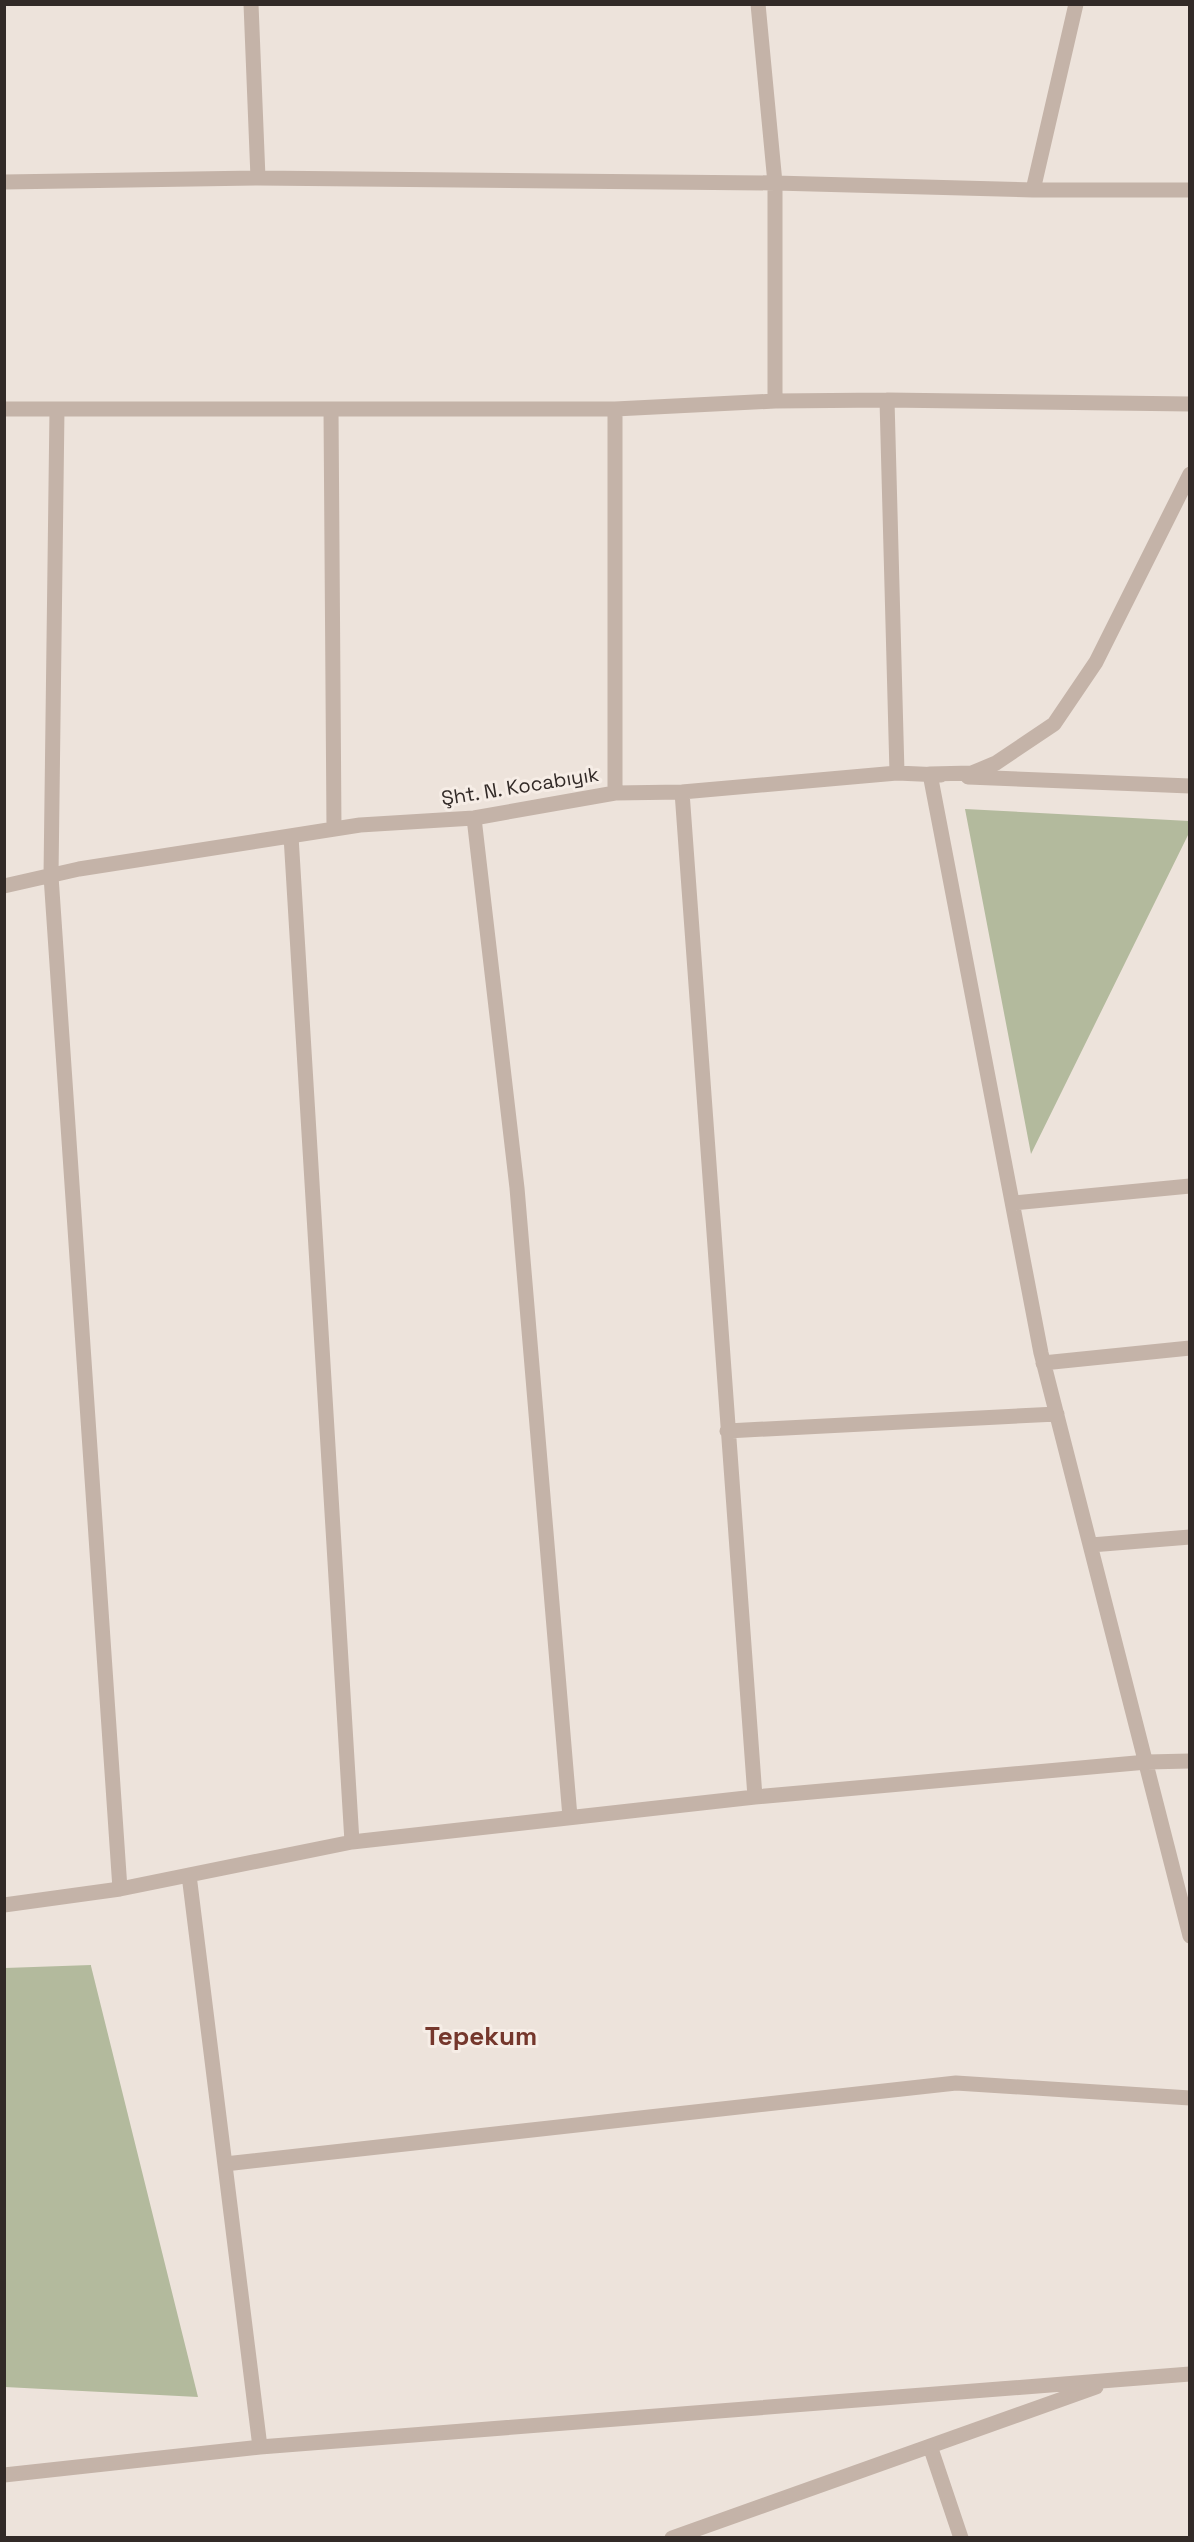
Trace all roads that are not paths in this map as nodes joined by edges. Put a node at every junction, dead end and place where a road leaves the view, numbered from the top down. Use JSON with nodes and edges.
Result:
{"nodes":[{"id":1,"x":251,"y":4,"type":"edge"},
{"id":2,"x":758,"y":4,"type":"edge"},
{"id":3,"x":1076,"y":4,"type":"edge"},
{"id":4,"x":258,"y":178,"type":"junction"},
{"id":5,"x":4,"y":182,"type":"edge"},
{"id":6,"x":775,"y":183,"type":"junction"},
{"id":7,"x":1033,"y":190,"type":"junction"},
{"id":8,"x":1190,"y":190,"type":"edge"},
{"id":9,"x":887,"y":400,"type":"junction"},
{"id":10,"x":775,"y":401,"type":"junction"},
{"id":11,"x":1190,"y":404,"type":"edge"},
{"id":12,"x":57,"y":409,"type":"junction"},
{"id":13,"x":331,"y":409,"type":"junction"},
{"id":14,"x":615,"y":409,"type":"junction"},
{"id":15,"x":4,"y":410,"type":"edge"},
{"id":16,"x":1190,"y":474,"type":"edge"},
{"id":17,"x":897,"y":773,"type":"junction"},
{"id":18,"x":930,"y":774,"type":"junction"},
{"id":19,"x":1190,"y":786,"type":"edge"},
{"id":20,"x":682,"y":792,"type":"junction"},
{"id":21,"x":615,"y":793,"type":"junction"},
{"id":22,"x":474,"y":818,"type":"junction"},
{"id":23,"x":334,"y":829,"type":"junction"},
{"id":24,"x":291,"y":836,"type":"junction"},
{"id":25,"x":51,"y":876,"type":"junction"},
{"id":26,"x":4,"y":886,"type":"edge"},
{"id":27,"x":1190,"y":1186,"type":"edge"},
{"id":28,"x":1013,"y":1203,"type":"junction"},
{"id":29,"x":1190,"y":1348,"type":"edge"},
{"id":30,"x":1043,"y":1363,"type":"junction"},
{"id":31,"x":1057,"y":1414,"type":"junction"},
{"id":32,"x":727,"y":1431,"type":"junction"},
{"id":33,"x":1190,"y":1537,"type":"edge"},
{"id":34,"x":1091,"y":1545,"type":"junction"},
{"id":35,"x":1190,"y":1761,"type":"edge"},
{"id":36,"x":1147,"y":1762,"type":"junction"},
{"id":37,"x":755,"y":1797,"type":"junction"},
{"id":38,"x":570,"y":1817,"type":"junction"},
{"id":39,"x":352,"y":1842,"type":"junction"},
{"id":40,"x":189,"y":1875,"type":"junction"},
{"id":41,"x":120,"y":1889,"type":"junction"},
{"id":42,"x":4,"y":1905,"type":"edge"},
{"id":43,"x":1190,"y":1936,"type":"edge"},
{"id":44,"x":1190,"y":2098,"type":"edge"},
{"id":45,"x":225,"y":2164,"type":"junction"},
{"id":46,"x":1190,"y":2374,"type":"edge"},
{"id":47,"x":1117,"y":2380,"type":"junction"},
{"id":48,"x":930,"y":2446,"type":"junction"},
{"id":49,"x":260,"y":2447,"type":"junction"},
{"id":50,"x":4,"y":2475,"type":"edge"},
{"id":51,"x":672,"y":2538,"type":"edge"},
{"id":52,"x":961,"y":2538,"type":"edge"}],
"edges":[{"from":1,"to":4,"type":"street"},
{"from":2,"to":6,"type":"street"},
{"from":3,"to":7,"type":"street"},
{"from":4,"to":5,"type":"street"},
{"from":4,"to":6,"type":"street"},
{"from":6,"to":7,"type":"street"},
{"from":6,"to":10,"type":"street"},
{"from":7,"to":8,"type":"street"},
{"from":9,"to":10,"type":"street"},
{"from":9,"to":11,"type":"street"},
{"from":9,"to":17,"type":"street"},
{"from":10,"to":14,"type":"street"},
{"from":12,"to":13,"type":"street"},
{"from":12,"to":15,"type":"street"},
{"from":12,"to":25,"type":"street"},
{"from":13,"to":14,"type":"street"},
{"from":13,"to":23,"type":"street"},
{"from":14,"to":21,"type":"street"},
{"from":16,"to":18,"type":"street"},
{"from":17,"to":18,"type":"street","name":"Şht. N. Kocabıyık"},
{"from":17,"to":20,"type":"street","name":"Şht. N. Kocabıyık"},
{"from":18,"to":19,"type":"street","name":"Şht. N. Kocabıyık"},
{"from":18,"to":28,"type":"street"},
{"from":20,"to":21,"type":"street","name":"Şht. N. Kocabıyık"},
{"from":20,"to":32,"type":"street"},
{"from":21,"to":22,"type":"street","name":"Şht. N. Kocabıyık"},
{"from":22,"to":23,"type":"street","name":"Şht. N. Kocabıyık"},
{"from":22,"to":38,"type":"street"},
{"from":23,"to":24,"type":"street","name":"Şht. N. Kocabıyık"},
{"from":24,"to":25,"type":"street","name":"Şht. N. Kocabıyık"},
{"from":24,"to":39,"type":"street"},
{"from":25,"to":26,"type":"street","name":"Şht. N. Kocabıyık"},
{"from":25,"to":41,"type":"street"},
{"from":27,"to":28,"type":"street"},
{"from":28,"to":30,"type":"street"},
{"from":29,"to":30,"type":"street"},
{"from":30,"to":31,"type":"street"},
{"from":31,"to":32,"type":"street"},
{"from":31,"to":34,"type":"street"},
{"from":32,"to":37,"type":"street"},
{"from":33,"to":34,"type":"street"},
{"from":34,"to":36,"type":"street"},
{"from":35,"to":36,"type":"street"},
{"from":36,"to":37,"type":"street"},
{"from":36,"to":43,"type":"street"},
{"from":37,"to":38,"type":"street"},
{"from":38,"to":39,"type":"street"},
{"from":39,"to":40,"type":"street"},
{"from":40,"to":41,"type":"street"},
{"from":40,"to":45,"type":"street"},
{"from":41,"to":42,"type":"street"},
{"from":44,"to":45,"type":"street"},
{"from":45,"to":49,"type":"street"},
{"from":46,"to":47,"type":"street"},
{"from":47,"to":48,"type":"street"},
{"from":47,"to":49,"type":"street"},
{"from":48,"to":51,"type":"street"},
{"from":48,"to":52,"type":"street"},
{"from":49,"to":50,"type":"street"}]}
